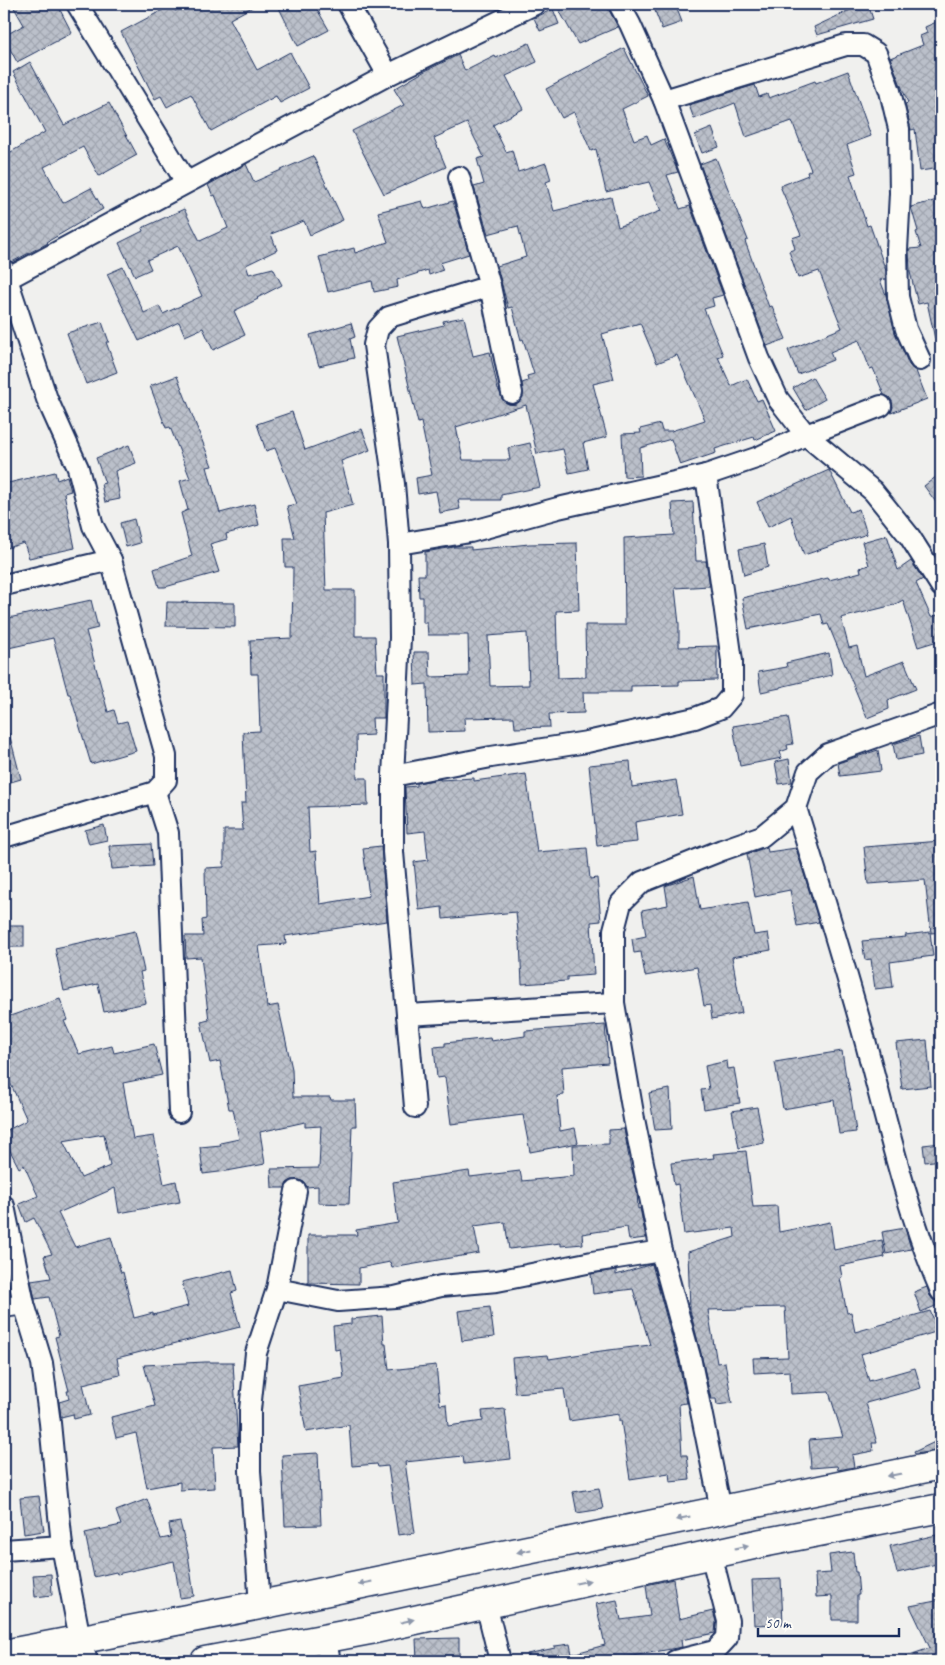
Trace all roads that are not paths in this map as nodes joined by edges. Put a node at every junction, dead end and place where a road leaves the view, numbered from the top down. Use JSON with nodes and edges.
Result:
{"nodes":[{"id":1,"x":77,"y":4,"type":"edge"},
{"id":2,"x":348,"y":4,"type":"edge"},
{"id":3,"x":535,"y":4,"type":"edge"},
{"id":4,"x":619,"y":4,"type":"edge"},
{"id":5,"x":388,"y":75,"type":"junction"},
{"id":6,"x":664,"y":100,"type":"junction"},
{"id":7,"x":459,"y":177,"type":"dead end"},
{"id":8,"x":186,"y":182,"type":"junction"},
{"id":9,"x":5,"y":274,"type":"edge"},
{"id":10,"x":490,"y":286,"type":"junction"},
{"id":11,"x":920,"y":360,"type":"dead end"},
{"id":12,"x":512,"y":393,"type":"dead end"},
{"id":13,"x":881,"y":406,"type":"dead end"},
{"id":14,"x":806,"y":434,"type":"junction"},
{"id":15,"x":706,"y":475,"type":"junction"},
{"id":16,"x":399,"y":544,"type":"junction"},
{"id":17,"x":111,"y":560,"type":"junction"},
{"id":18,"x":4,"y":585,"type":"edge"},
{"id":19,"x":941,"y":586,"type":"edge"},
{"id":20,"x":941,"y":714,"type":"edge"},
{"id":21,"x":393,"y":776,"type":"junction"},
{"id":22,"x":155,"y":792,"type":"junction"},
{"id":23,"x":796,"y":808,"type":"junction"},
{"id":24,"x":4,"y":837,"type":"edge"},
{"id":25,"x":614,"y":1003,"type":"junction"},
{"id":26,"x":407,"y":1014,"type":"junction"},
{"id":27,"x":415,"y":1108,"type":"dead end"},
{"id":28,"x":179,"y":1112,"type":"dead end"},
{"id":29,"x":296,"y":1191,"type":"dead end"},
{"id":30,"x":4,"y":1206,"type":"edge"},
{"id":31,"x":661,"y":1250,"type":"junction"},
{"id":32,"x":277,"y":1289,"type":"junction"},
{"id":33,"x":941,"y":1291,"type":"edge"},
{"id":34,"x":24,"y":1304,"type":"junction"},
{"id":35,"x":4,"y":1307,"type":"edge"},
{"id":36,"x":941,"y":1465,"type":"edge"},
{"id":37,"x":941,"y":1508,"type":"edge"},
{"id":38,"x":720,"y":1510,"type":"junction"},
{"id":39,"x":62,"y":1546,"type":"junction"},
{"id":40,"x":4,"y":1550,"type":"edge"},
{"id":41,"x":712,"y":1554,"type":"junction"},
{"id":42,"x":486,"y":1604,"type":"junction"},
{"id":43,"x":260,"y":1605,"type":"junction"},
{"id":44,"x":84,"y":1650,"type":"edge"},
{"id":45,"x":327,"y":1650,"type":"edge"},
{"id":46,"x":4,"y":1654,"type":"edge"},
{"id":47,"x":205,"y":1661,"type":"edge"},
{"id":48,"x":500,"y":1661,"type":"edge"},
{"id":49,"x":675,"y":1661,"type":"edge"}],
"edges":[{"from":1,"to":8,"type":"street"},
{"from":2,"to":5,"type":"street"},
{"from":3,"to":5,"type":"street"},
{"from":4,"to":6,"type":"street"},
{"from":5,"to":8,"type":"street"},
{"from":6,"to":11,"type":"street"},
{"from":6,"to":14,"type":"street"},
{"from":7,"to":10,"type":"street"},
{"from":8,"to":9,"type":"street"},
{"from":9,"to":17,"type":"street"},
{"from":10,"to":12,"type":"street"},
{"from":10,"to":16,"type":"street"},
{"from":13,"to":14,"type":"street"},
{"from":14,"to":15,"type":"street"},
{"from":14,"to":19,"type":"street"},
{"from":15,"to":16,"type":"street"},
{"from":15,"to":21,"type":"street"},
{"from":16,"to":21,"type":"street"},
{"from":17,"to":18,"type":"street"},
{"from":17,"to":22,"type":"street"},
{"from":20,"to":23,"type":"street"},
{"from":21,"to":26,"type":"street"},
{"from":22,"to":24,"type":"street"},
{"from":22,"to":28,"type":"street"},
{"from":23,"to":25,"type":"street"},
{"from":23,"to":33,"type":"street"},
{"from":25,"to":26,"type":"street"},
{"from":25,"to":31,"type":"street"},
{"from":26,"to":27,"type":"street"},
{"from":29,"to":32,"type":"street"},
{"from":30,"to":34,"type":"street"},
{"from":31,"to":32,"type":"street"},
{"from":31,"to":38,"type":"street"},
{"from":32,"to":43,"type":"street"},
{"from":34,"to":35,"type":"street"},
{"from":34,"to":39,"type":"street"},
{"from":36,"to":38,"type":"street","one_way":true},
{"from":41,"to":37,"type":"street","one_way":true},
{"from":38,"to":43,"type":"street","one_way":true},
{"from":39,"to":40,"type":"street"},
{"from":39,"to":44,"type":"street"},
{"from":42,"to":41,"type":"street","one_way":true},
{"from":41,"to":49,"type":"street"},
{"from":45,"to":42,"type":"street","one_way":true},
{"from":42,"to":48,"type":"street"},
{"from":43,"to":44,"type":"street"},
{"from":44,"to":46,"type":"street"},
{"from":45,"to":47,"type":"street"}]}
